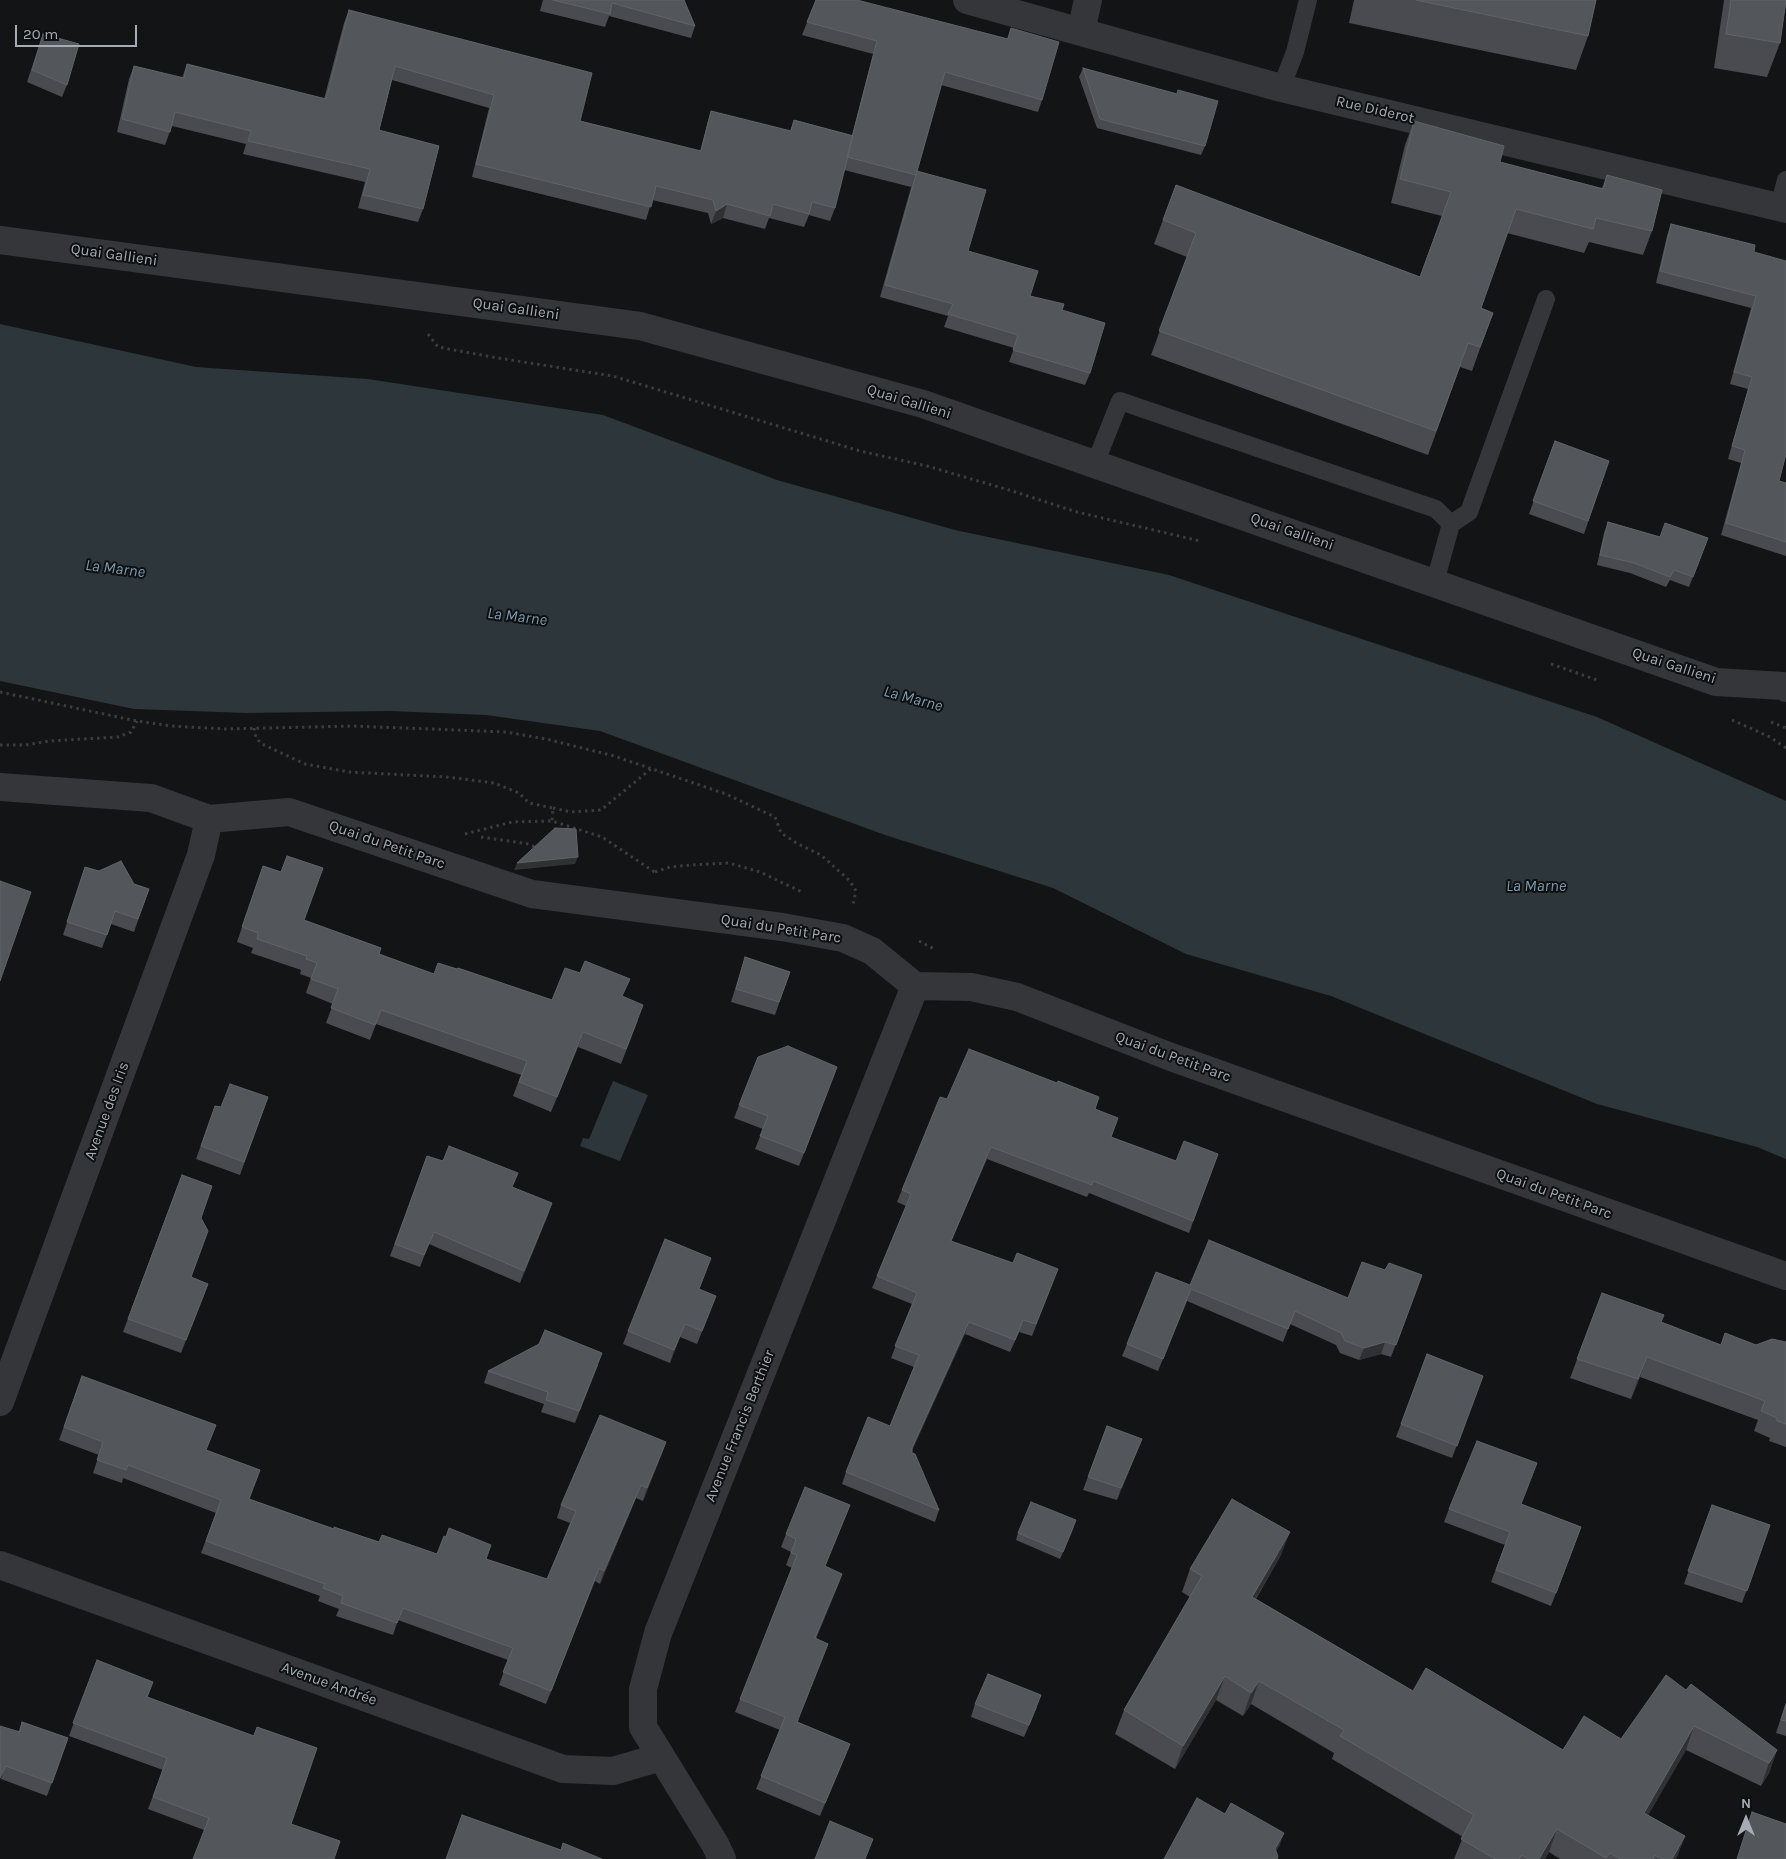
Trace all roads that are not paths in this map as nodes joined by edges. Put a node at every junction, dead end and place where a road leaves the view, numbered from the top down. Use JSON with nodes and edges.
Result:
{"nodes":[{"id":1,"x":967,"y":0,"type":"edge"},
{"id":2,"x":1088,"y":0,"type":"edge"},
{"id":3,"x":1308,"y":0,"type":"edge"},
{"id":4,"x":1081,"y":31,"type":"junction"},
{"id":5,"x":1281,"y":88,"type":"junction"},
{"id":6,"x":1786,"y":180,"type":"edge"},
{"id":7,"x":1783,"y":208,"type":"edge"},
{"id":8,"x":0,"y":240,"type":"edge"},
{"id":9,"x":1546,"y":299,"type":"dead end"},
{"id":10,"x":1095,"y":464,"type":"junction"},
{"id":11,"x":1451,"y":524,"type":"junction"},
{"id":12,"x":1434,"y":582,"type":"junction"},
{"id":13,"x":1785,"y":683,"type":"edge"},
{"id":14,"x":0,"y":787,"type":"edge"},
{"id":15,"x":209,"y":818,"type":"junction"},
{"id":16,"x":915,"y":986,"type":"junction"},
{"id":17,"x":1786,"y":1276,"type":"edge"},
{"id":18,"x":0,"y":1402,"type":"edge"},
{"id":19,"x":0,"y":1565,"type":"edge"},
{"id":20,"x":661,"y":1756,"type":"junction"},
{"id":21,"x":722,"y":1859,"type":"edge"}],
"edges":[{"from":1,"to":4,"type":"street","name":"Rue Diderot"},
{"from":2,"to":4,"type":"street"},
{"from":3,"to":5,"type":"lane"},
{"from":4,"to":5,"type":"street","name":"Rue Diderot"},
{"from":5,"to":7,"type":"street","name":"Rue Diderot"},
{"from":6,"to":7,"type":"lane"},
{"from":8,"to":10,"type":"street","name":"Quai Gallieni"},
{"from":9,"to":11,"type":"lane"},
{"from":10,"to":11,"type":"lane"},
{"from":10,"to":12,"type":"street","name":"Quai Gallieni"},
{"from":11,"to":12,"type":"lane"},
{"from":12,"to":13,"type":"street","name":"Quai Gallieni"},
{"from":14,"to":15,"type":"street","name":"Quai du Petit Parc"},
{"from":15,"to":16,"type":"street","name":"Quai du Petit Parc"},
{"from":15,"to":18,"type":"street","name":"Avenue des Iris"},
{"from":16,"to":17,"type":"street","name":"Quai du Petit Parc"},
{"from":16,"to":20,"type":"street","name":"Avenue Francis Berthier"},
{"from":19,"to":20,"type":"street","name":"Avenue Andrée"},
{"from":20,"to":21,"type":"street","name":"Avenue Francis Berthier"}]}
